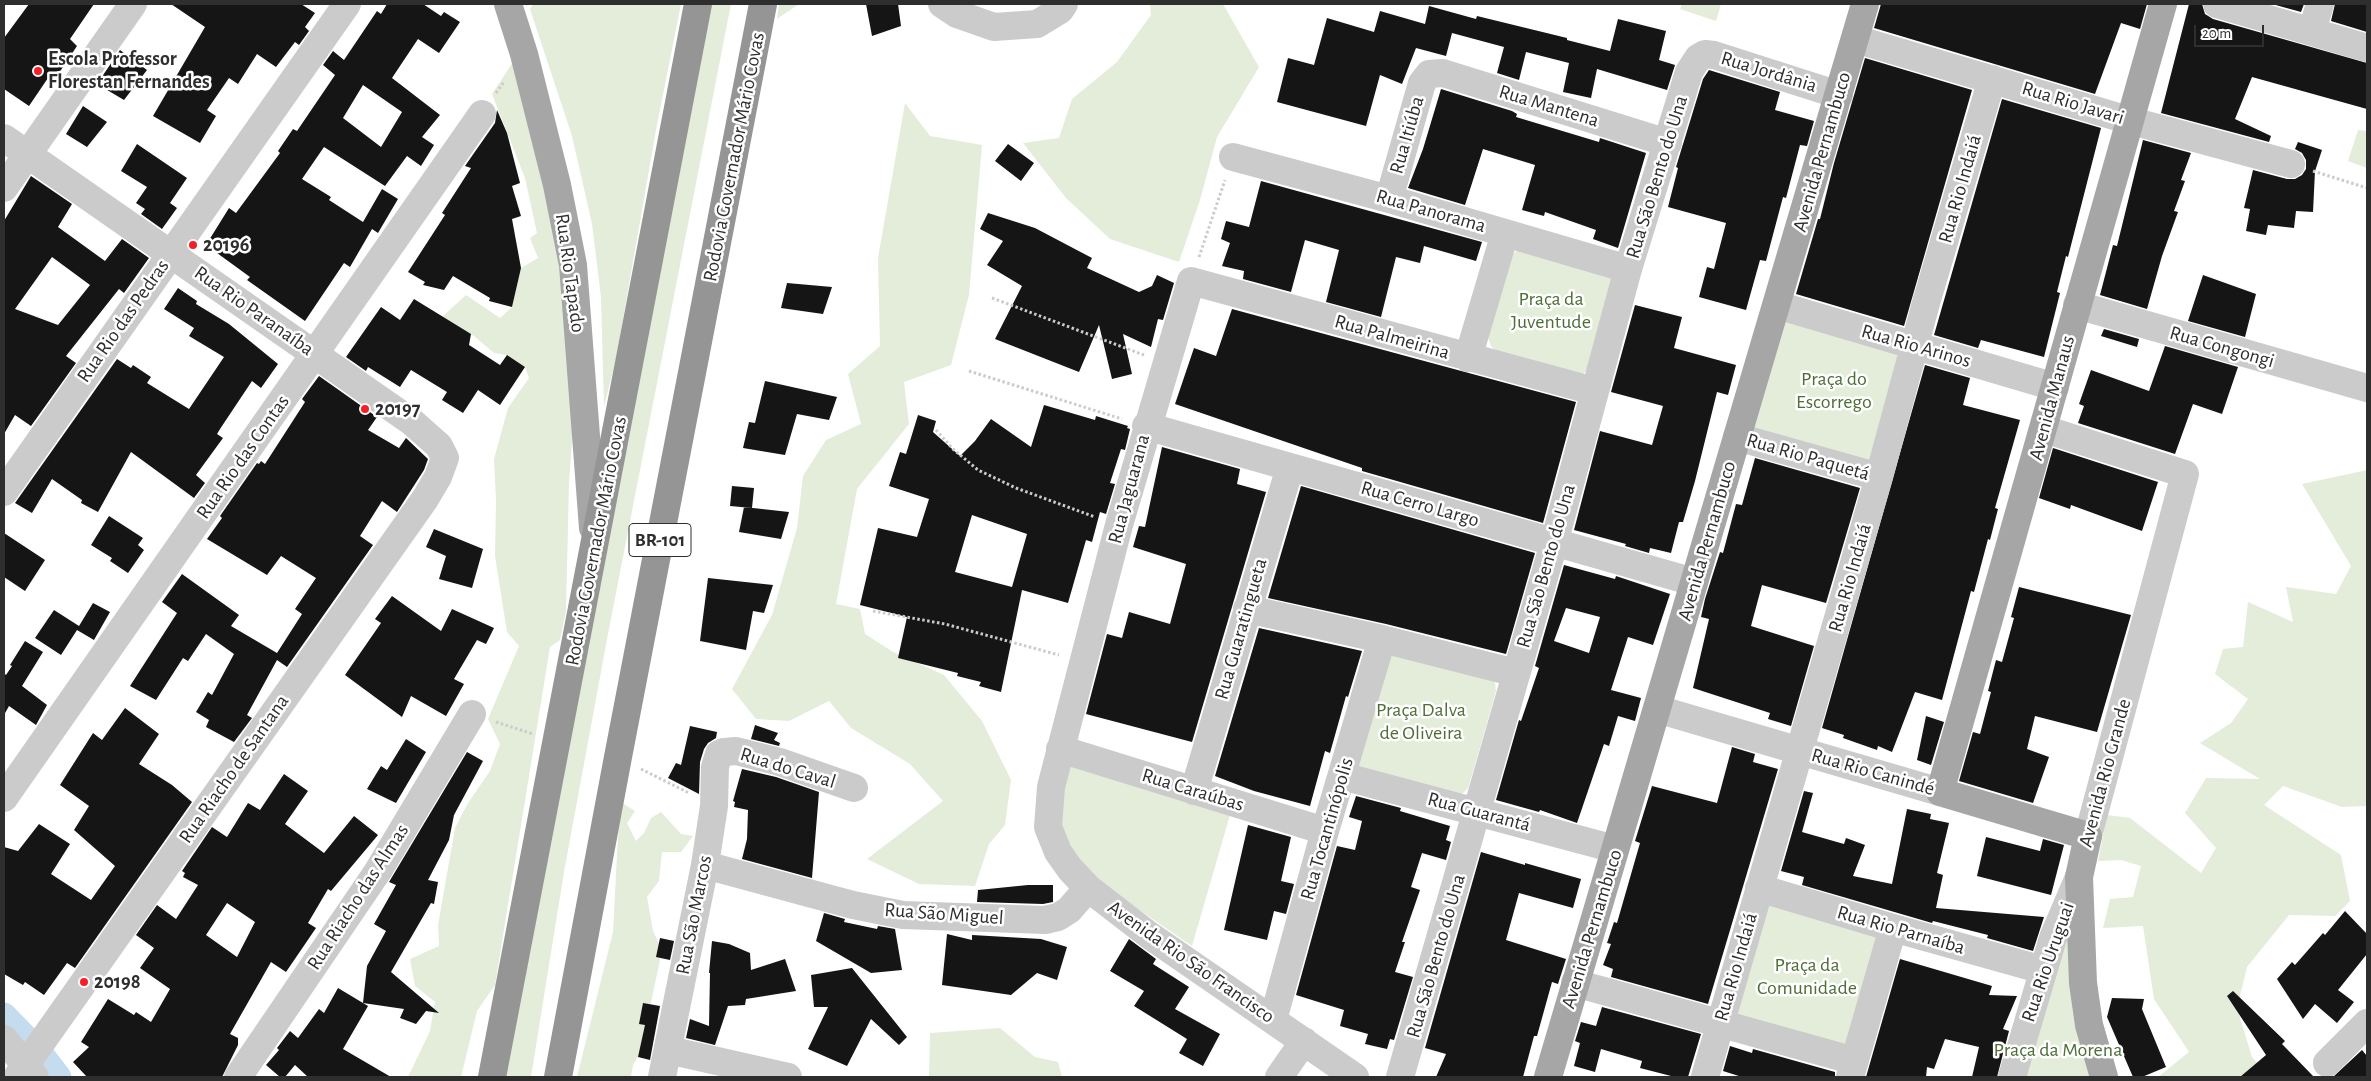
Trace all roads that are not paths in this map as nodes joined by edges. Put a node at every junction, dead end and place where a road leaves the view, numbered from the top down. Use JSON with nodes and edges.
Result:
{"nodes":[{"id":1,"x":133,"y":4,"type":"edge"},
{"id":2,"x":348,"y":4,"type":"edge"},
{"id":3,"x":508,"y":4,"type":"edge"},
{"id":4,"x":698,"y":4,"type":"edge"},
{"id":5,"x":763,"y":4,"type":"edge"},
{"id":6,"x":942,"y":4,"type":"edge"},
{"id":7,"x":1064,"y":4,"type":"edge"},
{"id":8,"x":1866,"y":4,"type":"edge"},
{"id":9,"x":2163,"y":4,"type":"edge"},
{"id":10,"x":2217,"y":4,"type":"edge"},
{"id":11,"x":2320,"y":4,"type":"edge"},
{"id":12,"x":2312,"y":31,"type":"junction"},
{"id":13,"x":1855,"y":39,"type":"junction"},
{"id":14,"x":2367,"y":48,"type":"edge"},
{"id":15,"x":1698,"y":58,"type":"joint"},
{"id":16,"x":1429,"y":74,"type":"joint"},
{"id":17,"x":1992,"y":78,"type":"junction"},
{"id":18,"x":1839,"y":95,"type":"junction"},
{"id":19,"x":482,"y":114,"type":"dead end"},
{"id":20,"x":2128,"y":120,"type":"junction"},
{"id":21,"x":4,"y":138,"type":"edge"},
{"id":22,"x":1668,"y":143,"type":"junction"},
{"id":23,"x":27,"y":155,"type":"junction"},
{"id":24,"x":1233,"y":157,"type":"road end"},
{"id":25,"x":2291,"y":164,"type":"road end"},
{"id":26,"x":4,"y":188,"type":"edge"},
{"id":27,"x":1389,"y":199,"type":"junction"},
{"id":28,"x":1505,"y":233,"type":"junction"},
{"id":29,"x":171,"y":253,"type":"junction"},
{"id":30,"x":1628,"y":269,"type":"junction"},
{"id":31,"x":1191,"y":281,"type":"joint"},
{"id":32,"x":1777,"y":305,"type":"junction"},
{"id":33,"x":2077,"y":305,"type":"junction"},
{"id":34,"x":1916,"y":347,"type":"junction"},
{"id":35,"x":315,"y":354,"type":"junction"},
{"id":36,"x":1468,"y":358,"type":"junction"},
{"id":37,"x":2055,"y":388,"type":"junction"},
{"id":38,"x":2367,"y":388,"type":"edge"},
{"id":39,"x":1594,"y":391,"type":"junction"},
{"id":40,"x":1136,"y":423,"type":"junction"},
{"id":41,"x":2044,"y":429,"type":"junction"},
{"id":42,"x":1737,"y":438,"type":"junction"},
{"id":43,"x":445,"y":458,"type":"joint"},
{"id":44,"x":1290,"y":467,"type":"junction"},
{"id":45,"x":1879,"y":477,"type":"junction"},
{"id":46,"x":4,"y":492,"type":"edge"},
{"id":47,"x":1554,"y":543,"type":"junction"},
{"id":48,"x":594,"y":550,"type":"junction"},
{"id":49,"x":1694,"y":582,"type":"junction"},
{"id":50,"x":1247,"y":609,"type":"junction"},
{"id":51,"x":1382,"y":639,"type":"junction"},
{"id":52,"x":1516,"y":673,"type":"junction"},
{"id":53,"x":1657,"y":709,"type":"junction"},
{"id":54,"x":472,"y":714,"type":"road end"},
{"id":55,"x":1060,"y":749,"type":"junction"},
{"id":56,"x":1800,"y":751,"type":"junction"},
{"id":57,"x":721,"y":752,"type":"joint"},
{"id":58,"x":1342,"y":776,"type":"junction"},
{"id":59,"x":854,"y":788,"type":"dead end"},
{"id":60,"x":1194,"y":791,"type":"junction"},
{"id":61,"x":1940,"y":792,"type":"junction"},
{"id":62,"x":4,"y":798,"type":"edge"},
{"id":63,"x":1478,"y":812,"type":"junction"},
{"id":64,"x":1048,"y":827,"type":"joint"},
{"id":65,"x":1325,"y":831,"type":"junction"},
{"id":66,"x":2088,"y":836,"type":"junction"},
{"id":67,"x":1615,"y":850,"type":"junction"},
{"id":68,"x":705,"y":865,"type":"junction"},
{"id":69,"x":2079,"y":877,"type":"junction"},
{"id":70,"x":1088,"y":888,"type":"junction"},
{"id":71,"x":1759,"y":888,"type":"junction"},
{"id":72,"x":1893,"y":928,"type":"junction"},
{"id":73,"x":2043,"y":970,"type":"junction"},
{"id":74,"x":1575,"y":983,"type":"junction"},
{"id":75,"x":1273,"y":1020,"type":"junction"},
{"id":76,"x":1720,"y":1022,"type":"junction"},
{"id":77,"x":2367,"y":1023,"type":"edge"},
{"id":78,"x":4,"y":1039,"type":"edge"},
{"id":79,"x":1304,"y":1042,"type":"junction"},
{"id":80,"x":668,"y":1050,"type":"junction"},
{"id":81,"x":2327,"y":1063,"type":"dead end"},
{"id":82,"x":28,"y":1066,"type":"edge"},
{"id":83,"x":1852,"y":1069,"type":"edge"},
{"id":84,"x":238,"y":1077,"type":"edge"},
{"id":85,"x":492,"y":1077,"type":"edge"},
{"id":86,"x":558,"y":1077,"type":"edge"},
{"id":87,"x":662,"y":1077,"type":"edge"},
{"id":88,"x":788,"y":1077,"type":"edge"},
{"id":89,"x":1279,"y":1077,"type":"edge"},
{"id":90,"x":1355,"y":1077,"type":"edge"},
{"id":91,"x":1400,"y":1077,"type":"edge"},
{"id":92,"x":1548,"y":1077,"type":"edge"},
{"id":93,"x":1705,"y":1077,"type":"edge"},
{"id":94,"x":2012,"y":1077,"type":"edge"},
{"id":95,"x":2104,"y":1077,"type":"edge"}],
"edges":[{"from":1,"to":23,"type":"street"},
{"from":2,"to":29,"type":"street","name":"Rua Rio das Pedras"},
{"from":3,"to":48,"type":"main road","name":"Rua Rio Tapado"},
{"from":4,"to":48,"type":"highway","name":"Rodovia Governador Mário Covas","number":"BR-101"},
{"from":5,"to":86,"type":"highway","name":"Rodovia Governador Mário Covas","number":"BR-101"},
{"from":6,"to":7,"type":"street"},
{"from":8,"to":13,"type":"main road","name":"Avenida Pernambuco"},
{"from":9,"to":20,"type":"main road","name":"Avenida Manaus"},
{"from":10,"to":12,"type":"street"},
{"from":11,"to":12,"type":"street"},
{"from":12,"to":14,"type":"street"},
{"from":13,"to":17,"type":"street","name":"Rua Rio Javari"},
{"from":13,"to":18,"type":"main road","name":"Avenida Pernambuco"},
{"from":15,"to":18,"type":"street","name":"Rua Jordânia"},
{"from":15,"to":22,"type":"street","name":"Rua São Bento do Una"},
{"from":16,"to":22,"type":"street","name":"Rua Mantena"},
{"from":16,"to":27,"type":"street","name":"Rua Itiúba"},
{"from":17,"to":20,"type":"street","name":"Rua Rio Javari"},
{"from":17,"to":34,"type":"street","name":"Rua Rio Indaiá"},
{"from":18,"to":32,"type":"main road","name":"Avenida Pernambuco"},
{"from":19,"to":35,"type":"street","name":"Rua Rio das Contas"},
{"from":20,"to":25,"type":"street","name":"Rua Rio Javari"},
{"from":20,"to":33,"type":"main road","name":"Avenida Manaus"},
{"from":21,"to":23,"type":"street","name":"Rua Rio Paranaíba"},
{"from":22,"to":30,"type":"street","name":"Rua São Bento do Una"},
{"from":23,"to":26,"type":"street"},
{"from":23,"to":29,"type":"street","name":"Rua Rio Paranaíba"},
{"from":24,"to":27,"type":"street","name":"Rua Panorama"},
{"from":27,"to":28,"type":"street","name":"Rua Panorama"},
{"from":28,"to":30,"type":"street","name":"Rua Panorama"},
{"from":28,"to":36,"type":"street"},
{"from":29,"to":35,"type":"street","name":"Rua Rio Paranaíba"},
{"from":29,"to":46,"type":"street","name":"Rua Rio das Pedras"},
{"from":30,"to":39,"type":"street","name":"Rua São Bento do Una"},
{"from":31,"to":36,"type":"street","name":"Rua Palmeirina"},
{"from":31,"to":40,"type":"street","name":"Rua Jaguarana"},
{"from":32,"to":34,"type":"street","name":"Rua Rio Arinos"},
{"from":32,"to":42,"type":"main road","name":"Avenida Pernambuco"},
{"from":33,"to":37,"type":"main road","name":"Avenida Manaus"},
{"from":33,"to":38,"type":"street","name":"Rua Congongi"},
{"from":34,"to":37,"type":"street","name":"Rua Rio Arinos"},
{"from":34,"to":45,"type":"street","name":"Rua Rio Indaiá"},
{"from":35,"to":43,"type":"street","name":"Rua Rio Paranaíba"},
{"from":35,"to":62,"type":"street","name":"Rua Rio das Contas"},
{"from":36,"to":39,"type":"street","name":"Rua Palmeirina"},
{"from":37,"to":41,"type":"main road","name":"Avenida Manaus"},
{"from":39,"to":47,"type":"street","name":"Rua São Bento do Una"},
{"from":40,"to":44,"type":"street","name":"Rua Cerro Largo"},
{"from":40,"to":55,"type":"street","name":"Rua Jaguarana"},
{"from":41,"to":61,"type":"main road","name":"Avenida Manaus"},
{"from":41,"to":66,"type":"street","name":"Avenida Rio Grande"},
{"from":42,"to":45,"type":"street","name":"Rua Rio Paquetá"},
{"from":42,"to":49,"type":"main road","name":"Avenida Pernambuco"},
{"from":43,"to":82,"type":"street","name":"Rua Riacho de Santana"},
{"from":44,"to":47,"type":"street","name":"Rua Cerro Largo"},
{"from":44,"to":50,"type":"street","name":"Rua Guaratingueta"},
{"from":45,"to":56,"type":"street","name":"Rua Rio Indaiá"},
{"from":47,"to":49,"type":"street","name":"Rua Cerro Largo"},
{"from":47,"to":52,"type":"street","name":"Rua São Bento do Una"},
{"from":48,"to":85,"type":"highway","name":"Rodovia Governador Mário Covas","number":"BR-101"},
{"from":49,"to":53,"type":"main road","name":"Avenida Pernambuco"},
{"from":50,"to":51,"type":"street"},
{"from":50,"to":60,"type":"street","name":"Rua Guaratingueta"},
{"from":51,"to":52,"type":"street"},
{"from":51,"to":58,"type":"street","name":"Rua Tocantinópolis"},
{"from":52,"to":63,"type":"street","name":"Rua São Bento do Una"},
{"from":53,"to":56,"type":"street","name":"Rua Rio Canindé"},
{"from":53,"to":67,"type":"main road","name":"Avenida Pernambuco"},
{"from":54,"to":84,"type":"street","name":"Rua Riacho das Almas"},
{"from":55,"to":60,"type":"street","name":"Rua Caraúbas"},
{"from":55,"to":64,"type":"street","name":"Rua Jaguarana"},
{"from":56,"to":61,"type":"street","name":"Rua Rio Canindé"},
{"from":56,"to":71,"type":"street","name":"Rua Rio Indaiá"},
{"from":57,"to":59,"type":"street","name":"Rua do Caval"},
{"from":57,"to":68,"type":"street","name":"Rua São Marcos"},
{"from":58,"to":63,"type":"street","name":"Rua Guarantá"},
{"from":58,"to":65,"type":"street","name":"Rua Tocantinópolis"},
{"from":60,"to":65,"type":"street","name":"Rua Caraúbas"},
{"from":61,"to":66,"type":"main road","name":"Rua Rio Canindé"},
{"from":63,"to":67,"type":"street","name":"Rua Guarantá"},
{"from":63,"to":91,"type":"street","name":"Rua São Bento do Una"},
{"from":64,"to":70,"type":"street","name":"Avenida Rio São Francisco"},
{"from":65,"to":75,"type":"street","name":"Rua Tocantinópolis"},
{"from":66,"to":69,"type":"main road","name":"Avenida Rio Grande"},
{"from":67,"to":74,"type":"main road","name":"Avenida Pernambuco"},
{"from":68,"to":70,"type":"street","name":"Rua São Miguel"},
{"from":68,"to":80,"type":"street","name":"Rua São Marcos"},
{"from":69,"to":73,"type":"street","name":"Rua Rio Uruguai"},
{"from":69,"to":95,"type":"main road","name":"Avenida Rio Grande"},
{"from":70,"to":75,"type":"street","name":"Avenida Rio São Francisco"},
{"from":71,"to":72,"type":"street","name":"Rua Rio Parnaíba"},
{"from":71,"to":76,"type":"street","name":"Rua Rio Indaiá"},
{"from":72,"to":73,"type":"street","name":"Rua Rio Parnaíba"},
{"from":72,"to":83,"type":"street"},
{"from":73,"to":94,"type":"street","name":"Rua Rio Uruguai"},
{"from":74,"to":76,"type":"street"},
{"from":74,"to":92,"type":"main road","name":"Avenida Pernambuco"},
{"from":75,"to":79,"type":"street","name":"Avenida Rio São Francisco"},
{"from":76,"to":83,"type":"street"},
{"from":76,"to":93,"type":"street","name":"Rua Rio Indaiá"},
{"from":77,"to":81,"type":"street"},
{"from":78,"to":82,"type":"street"},
{"from":79,"to":89,"type":"street"},
{"from":79,"to":90,"type":"street","name":"Avenida Rio São Francisco"},
{"from":80,"to":87,"type":"street","name":"Rua São Marcos"},
{"from":80,"to":88,"type":"street"}]}
